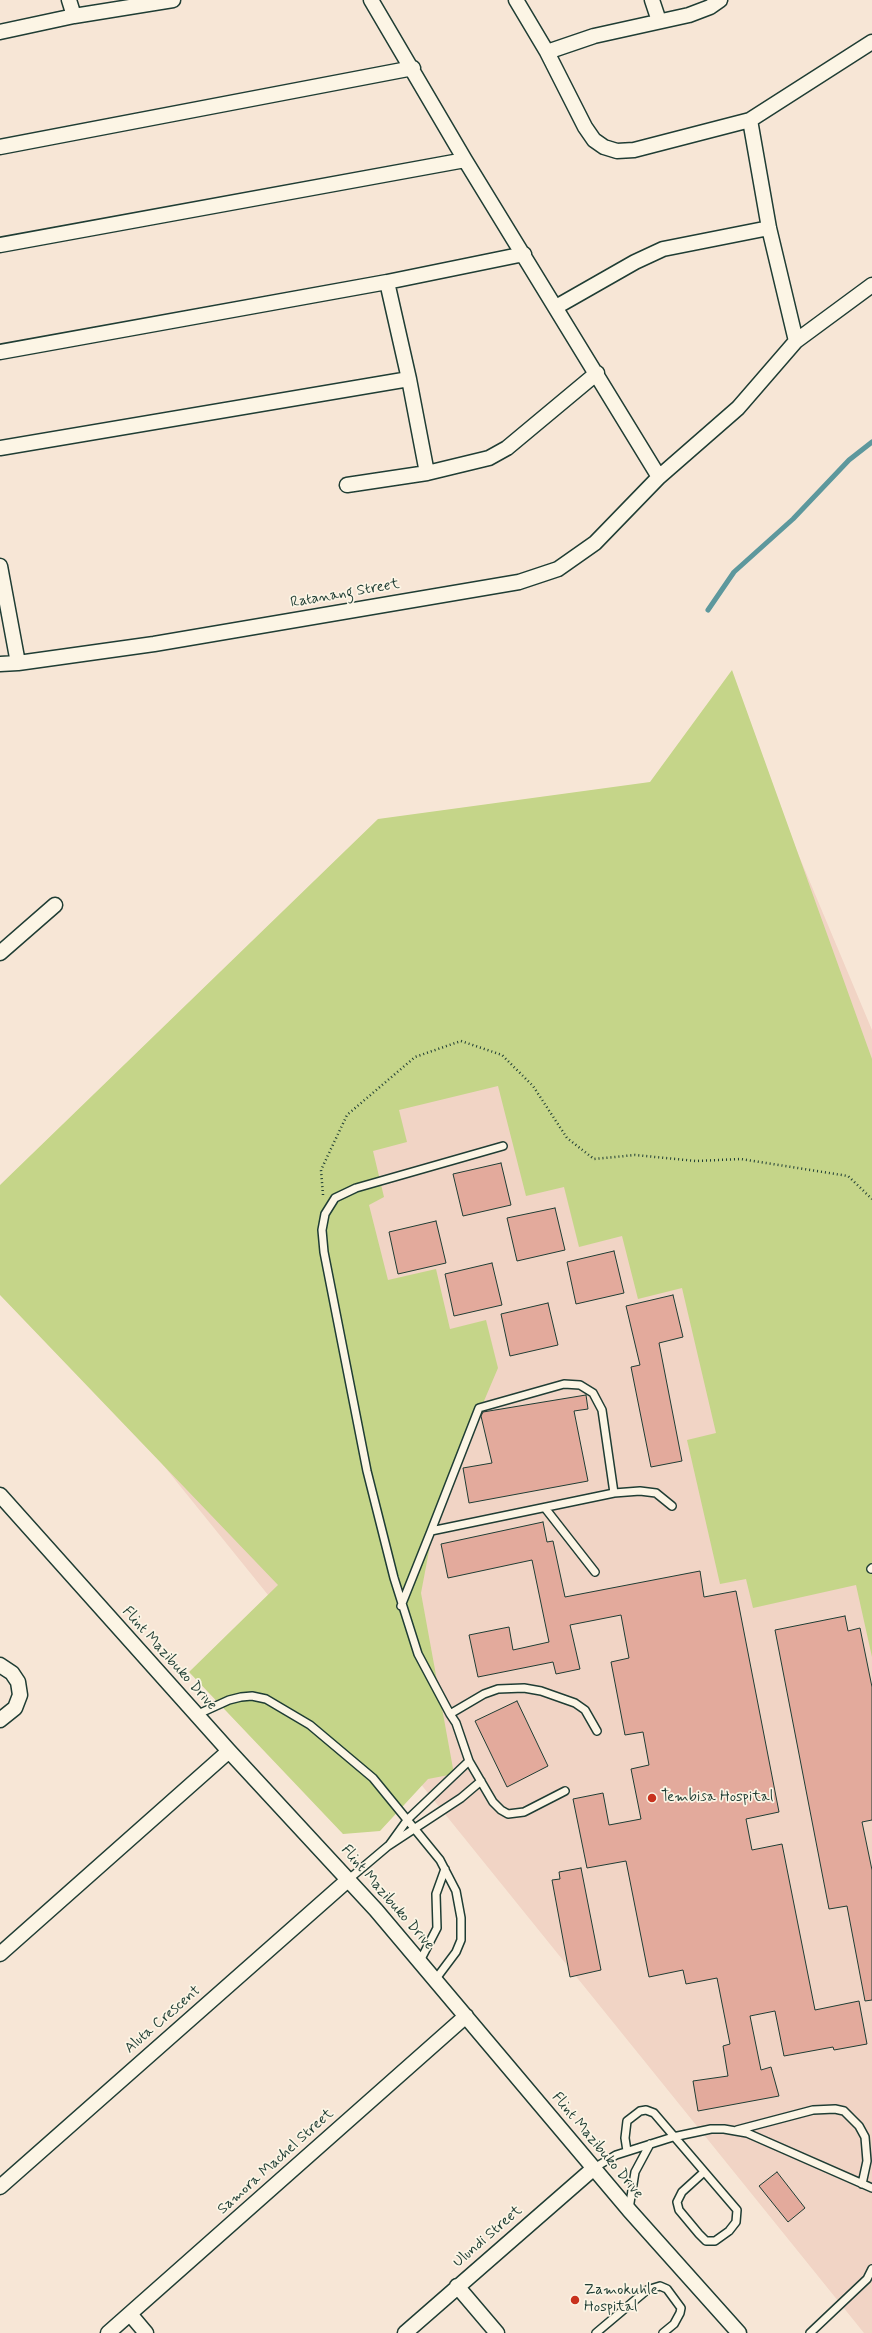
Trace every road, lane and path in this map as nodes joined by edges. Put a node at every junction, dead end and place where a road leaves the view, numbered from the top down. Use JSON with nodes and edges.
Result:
{"nodes":[{"id":1,"x":69,"y":0,"type":"edge"},
{"id":2,"x":173,"y":0,"type":"edge"},
{"id":3,"x":371,"y":0,"type":"edge"},
{"id":4,"x":516,"y":0,"type":"edge"},
{"id":5,"x":652,"y":0,"type":"edge"},
{"id":6,"x":720,"y":0,"type":"edge"},
{"id":7,"x":74,"y":16,"type":"junction"},
{"id":8,"x":659,"y":21,"type":"junction"},
{"id":9,"x":0,"y":32,"type":"edge"},
{"id":10,"x":872,"y":42,"type":"edge"},
{"id":11,"x":547,"y":52,"type":"junction"},
{"id":12,"x":413,"y":68,"type":"junction"},
{"id":13,"x":750,"y":120,"type":"junction"},
{"id":14,"x":0,"y":147,"type":"edge"},
{"id":15,"x":465,"y":160,"type":"junction"},
{"id":16,"x":768,"y":228,"type":"junction"},
{"id":17,"x":0,"y":245,"type":"edge"},
{"id":18,"x":524,"y":254,"type":"junction"},
{"id":19,"x":387,"y":282,"type":"junction"},
{"id":20,"x":872,"y":285,"type":"edge"},
{"id":21,"x":556,"y":307,"type":"junction"},
{"id":22,"x":796,"y":341,"type":"junction"},
{"id":23,"x":0,"y":352,"type":"edge"},
{"id":24,"x":597,"y":373,"type":"junction"},
{"id":25,"x":409,"y":379,"type":"junction"},
{"id":26,"x":0,"y":448,"type":"edge"},
{"id":27,"x":427,"y":472,"type":"junction"},
{"id":28,"x":659,"y":477,"type":"junction"},
{"id":29,"x":347,"y":486,"type":"dead end"},
{"id":30,"x":0,"y":566,"type":"edge"},
{"id":31,"x":18,"y":663,"type":"junction"},
{"id":32,"x":0,"y":664,"type":"edge"},
{"id":33,"x":55,"y":905,"type":"dead end"},
{"id":34,"x":0,"y":954,"type":"edge"},
{"id":35,"x":503,"y":1146,"type":"dead end"},
{"id":36,"x":872,"y":1199,"type":"edge"},
{"id":37,"x":325,"y":1214,"type":"junction"},
{"id":38,"x":614,"y":1493,"type":"junction"},
{"id":39,"x":0,"y":1495,"type":"edge"},
{"id":40,"x":672,"y":1506,"type":"dead end"},
{"id":41,"x":545,"y":1508,"type":"junction"},
{"id":42,"x":431,"y":1531,"type":"junction"},
{"id":43,"x":595,"y":1572,"type":"dead end"},
{"id":44,"x":401,"y":1606,"type":"junction"},
{"id":45,"x":0,"y":1665,"type":"edge"},
{"id":46,"x":450,"y":1714,"type":"junction"},
{"id":47,"x":196,"y":1715,"type":"junction"},
{"id":48,"x":0,"y":1720,"type":"edge"},
{"id":49,"x":597,"y":1731,"type":"dead end"},
{"id":50,"x":229,"y":1751,"type":"junction"},
{"id":51,"x":470,"y":1761,"type":"junction"},
{"id":52,"x":481,"y":1780,"type":"junction"},
{"id":53,"x":566,"y":1791,"type":"dead end"},
{"id":54,"x":408,"y":1819,"type":"junction"},
{"id":55,"x":415,"y":1830,"type":"junction"},
{"id":56,"x":388,"y":1846,"type":"junction"},
{"id":57,"x":445,"y":1869,"type":"junction"},
{"id":58,"x":349,"y":1879,"type":"junction"},
{"id":59,"x":0,"y":1954,"type":"edge"},
{"id":60,"x":420,"y":1961,"type":"junction"},
{"id":61,"x":435,"y":1980,"type":"junction"},
{"id":62,"x":466,"y":2016,"type":"junction"},
{"id":63,"x":736,"y":2130,"type":"junction"},
{"id":64,"x":673,"y":2137,"type":"junction"},
{"id":65,"x":650,"y":2144,"type":"junction"},
{"id":66,"x":628,"y":2151,"type":"junction"},
{"id":67,"x":594,"y":2168,"type":"junction"},
{"id":68,"x":704,"y":2172,"type":"junction"},
{"id":69,"x":862,"y":2184,"type":"junction"},
{"id":70,"x":0,"y":2187,"type":"edge"},
{"id":71,"x":872,"y":2188,"type":"edge"},
{"id":72,"x":629,"y":2210,"type":"junction"},
{"id":73,"x":872,"y":2269,"type":"edge"},
{"id":74,"x":870,"y":2282,"type":"edge"},
{"id":75,"x":457,"y":2286,"type":"junction"},
{"id":76,"x":130,"y":2314,"type":"junction"},
{"id":77,"x":108,"y":2333,"type":"edge"},
{"id":78,"x":146,"y":2333,"type":"edge"},
{"id":79,"x":405,"y":2333,"type":"edge"},
{"id":80,"x":497,"y":2333,"type":"edge"},
{"id":81,"x":596,"y":2333,"type":"edge"},
{"id":82,"x":663,"y":2333,"type":"edge"},
{"id":83,"x":739,"y":2333,"type":"edge"},
{"id":84,"x":810,"y":2333,"type":"edge"}],
"edges":[{"from":1,"to":7,"type":"street"},
{"from":2,"to":7,"type":"street"},
{"from":3,"to":12,"type":"street"},
{"from":4,"to":11,"type":"street"},
{"from":5,"to":8,"type":"street"},
{"from":6,"to":8,"type":"street"},
{"from":7,"to":9,"type":"street"},
{"from":8,"to":11,"type":"street"},
{"from":10,"to":13,"type":"street"},
{"from":11,"to":13,"type":"street"},
{"from":12,"to":14,"type":"street"},
{"from":12,"to":15,"type":"street"},
{"from":13,"to":16,"type":"street"},
{"from":15,"to":17,"type":"street"},
{"from":15,"to":18,"type":"street"},
{"from":16,"to":21,"type":"street"},
{"from":16,"to":22,"type":"street"},
{"from":18,"to":19,"type":"street"},
{"from":18,"to":21,"type":"street"},
{"from":19,"to":23,"type":"street"},
{"from":19,"to":25,"type":"street"},
{"from":20,"to":22,"type":"street","name":"Ratanang Street"},
{"from":21,"to":24,"type":"street"},
{"from":22,"to":28,"type":"street","name":"Ratanang Street"},
{"from":24,"to":27,"type":"street"},
{"from":24,"to":28,"type":"street"},
{"from":25,"to":26,"type":"street"},
{"from":25,"to":27,"type":"street"},
{"from":27,"to":29,"type":"street"},
{"from":28,"to":31,"type":"street","name":"Ratanang Street"},
{"from":30,"to":31,"type":"street"},
{"from":31,"to":32,"type":"street","name":"Ratanang Street"},
{"from":33,"to":34,"type":"street"},
{"from":35,"to":37,"type":"lane"},
{"from":36,"to":37,"type":"path"},
{"from":37,"to":44,"type":"lane"},
{"from":38,"to":40,"type":"lane"},
{"from":38,"to":41,"type":"lane"},
{"from":38,"to":42,"type":"lane"},
{"from":39,"to":47,"type":"street","name":"Flint Mazibuko Drive"},
{"from":41,"to":42,"type":"lane"},
{"from":41,"to":43,"type":"lane"},
{"from":42,"to":44,"type":"lane"},
{"from":44,"to":46,"type":"lane"},
{"from":45,"to":48,"type":"street"},
{"from":46,"to":49,"type":"lane"},
{"from":46,"to":51,"type":"lane"},
{"from":47,"to":50,"type":"street","name":"Flint Mazibuko Drive"},
{"from":47,"to":54,"type":"lane"},
{"from":50,"to":58,"type":"street","name":"Flint Mazibuko Drive"},
{"from":50,"to":59,"type":"street"},
{"from":51,"to":52,"type":"lane"},
{"from":51,"to":54,"type":"lane"},
{"from":52,"to":53,"type":"lane"},
{"from":52,"to":55,"type":"lane"},
{"from":54,"to":55,"type":"lane"},
{"from":54,"to":56,"type":"lane"},
{"from":55,"to":56,"type":"lane"},
{"from":55,"to":57,"type":"lane"},
{"from":56,"to":58,"type":"lane"},
{"from":57,"to":60,"type":"lane"},
{"from":57,"to":61,"type":"lane"},
{"from":58,"to":60,"type":"street","name":"Flint Mazibuko Drive"},
{"from":58,"to":70,"type":"street","name":"Aluta Crescent"},
{"from":60,"to":61,"type":"street","name":"Flint Mazibuko Drive"},
{"from":61,"to":62,"type":"street","name":"Flint Mazibuko Drive"},
{"from":62,"to":67,"type":"street","name":"Flint Mazibuko Drive"},
{"from":62,"to":76,"type":"street","name":"Samora Machel Street"},
{"from":63,"to":64,"type":"lane"},
{"from":63,"to":69,"type":"lane"},
{"from":63,"to":69,"type":"lane"},
{"from":64,"to":65,"type":"lane"},
{"from":64,"to":66,"type":"lane"},
{"from":64,"to":68,"type":"lane"},
{"from":65,"to":66,"type":"lane"},
{"from":65,"to":72,"type":"lane"},
{"from":66,"to":67,"type":"lane"},
{"from":67,"to":72,"type":"street","name":"Flint Mazibuko Drive"},
{"from":67,"to":75,"type":"street","name":"Ulundi Street"},
{"from":68,"to":68,"type":"lane"},
{"from":69,"to":71,"type":"lane"},
{"from":72,"to":83,"type":"street","name":"Flint Mazibuko Drive"},
{"from":73,"to":74,"type":"lane"},
{"from":74,"to":84,"type":"lane"},
{"from":75,"to":79,"type":"street","name":"Ulundi Street"},
{"from":75,"to":80,"type":"street"},
{"from":76,"to":77,"type":"street","name":"Samora Machel Street"},
{"from":76,"to":78,"type":"street"},
{"from":81,"to":82,"type":"lane"}]}
